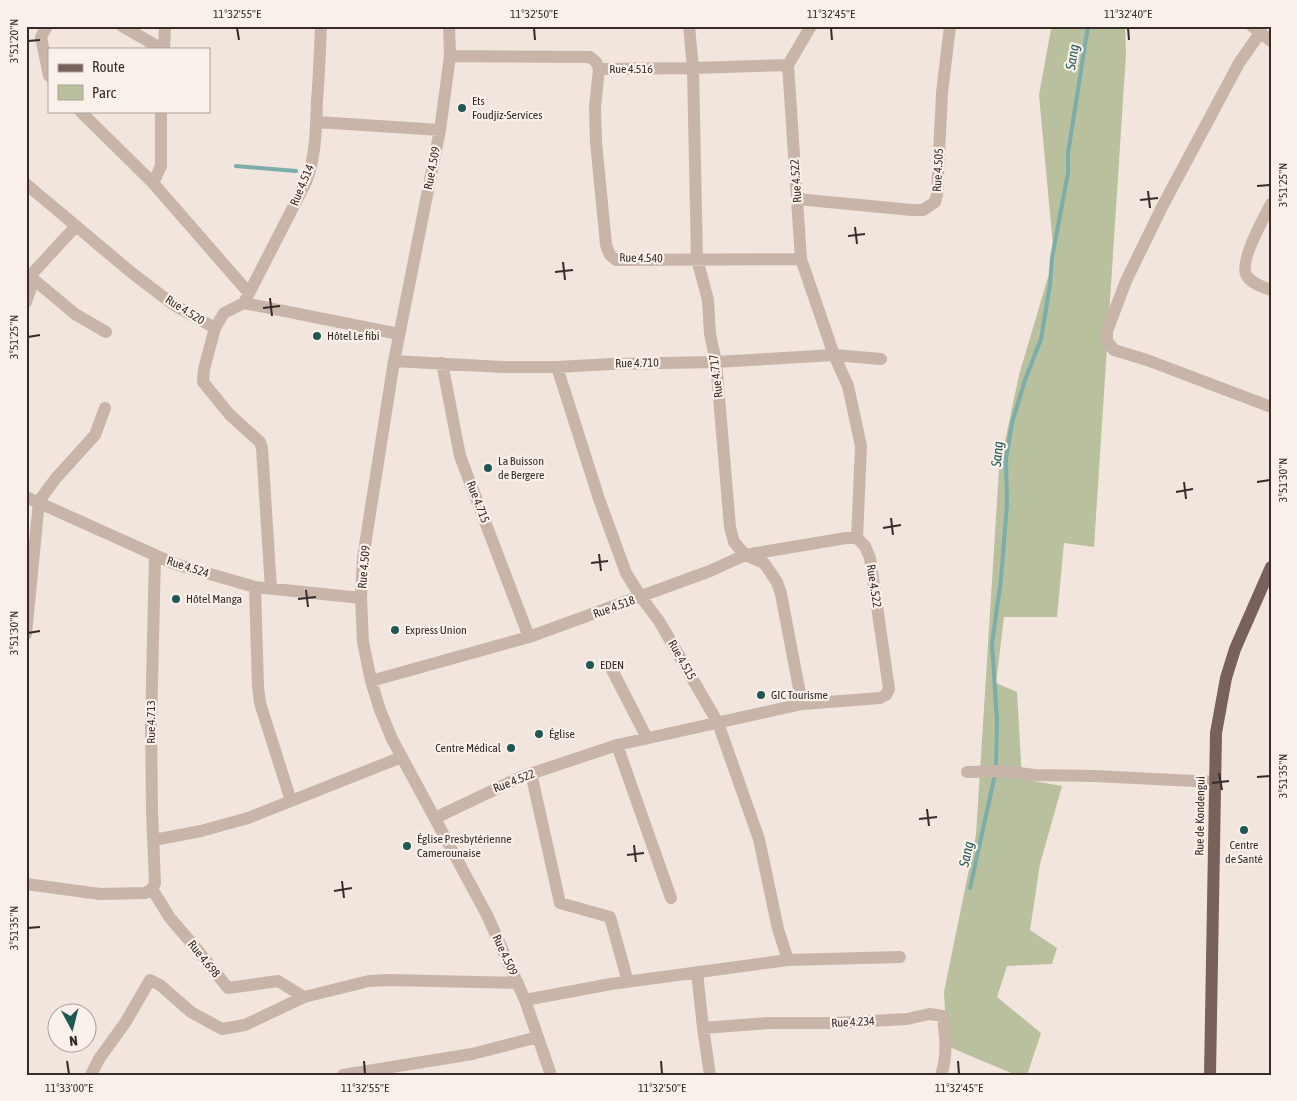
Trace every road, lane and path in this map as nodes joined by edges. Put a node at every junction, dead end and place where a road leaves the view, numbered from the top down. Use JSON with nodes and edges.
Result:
{"nodes":[{"id":1,"x":47,"y":26,"type":"edge"},
{"id":2,"x":122,"y":26,"type":"edge"},
{"id":3,"x":165,"y":26,"type":"edge"},
{"id":4,"x":321,"y":26,"type":"edge"},
{"id":5,"x":449,"y":26,"type":"edge"},
{"id":6,"x":689,"y":26,"type":"edge"},
{"id":7,"x":811,"y":26,"type":"edge"},
{"id":8,"x":950,"y":26,"type":"edge"},
{"id":9,"x":1256,"y":30,"type":"edge"},
{"id":10,"x":1271,"y":41,"type":"edge"},
{"id":11,"x":161,"y":48,"type":"edge"},
{"id":12,"x":163,"y":48,"type":"edge"},
{"id":13,"x":450,"y":56,"type":"junction"},
{"id":14,"x":788,"y":65,"type":"junction"},
{"id":15,"x":693,"y":68,"type":"junction"},
{"id":16,"x":599,"y":69,"type":"junction"},
{"id":17,"x":48,"y":71,"type":"edge"},
{"id":18,"x":81,"y":112,"type":"edge"},
{"id":19,"x":162,"y":112,"type":"edge"},
{"id":20,"x":317,"y":122,"type":"junction"},
{"id":21,"x":440,"y":130,"type":"junction"},
{"id":22,"x":153,"y":183,"type":"junction"},
{"id":23,"x":26,"y":184,"type":"edge"},
{"id":24,"x":797,"y":199,"type":"junction"},
{"id":25,"x":1271,"y":204,"type":"edge"},
{"id":26,"x":76,"y":226,"type":"junction"},
{"id":27,"x":697,"y":259,"type":"junction"},
{"id":28,"x":801,"y":259,"type":"junction"},
{"id":29,"x":28,"y":275,"type":"edge"},
{"id":30,"x":1271,"y":290,"type":"edge"},
{"id":31,"x":246,"y":298,"type":"junction"},
{"id":32,"x":26,"y":302,"type":"edge"},
{"id":33,"x":215,"y":328,"type":"junction"},
{"id":34,"x":106,"y":332,"type":"dead end"},
{"id":35,"x":399,"y":334,"type":"junction"},
{"id":36,"x":834,"y":355,"type":"junction"},
{"id":37,"x":881,"y":359,"type":"dead end"},
{"id":38,"x":394,"y":361,"type":"junction"},
{"id":39,"x":716,"y":362,"type":"junction"},
{"id":40,"x":442,"y":363,"type":"junction"},
{"id":41,"x":557,"y":367,"type":"junction"},
{"id":42,"x":1271,"y":406,"type":"edge"},
{"id":43,"x":106,"y":408,"type":"dead end"},
{"id":44,"x":26,"y":497,"type":"edge"},
{"id":45,"x":39,"y":502,"type":"junction"},
{"id":46,"x":857,"y":538,"type":"junction"},
{"id":47,"x":155,"y":555,"type":"junction"},
{"id":48,"x":745,"y":555,"type":"junction"},
{"id":49,"x":1271,"y":567,"type":"edge"},
{"id":50,"x":255,"y":587,"type":"junction"},
{"id":51,"x":271,"y":589,"type":"junction"},
{"id":52,"x":640,"y":597,"type":"junction"},
{"id":53,"x":361,"y":598,"type":"junction"},
{"id":54,"x":26,"y":634,"type":"edge"},
{"id":55,"x":529,"y":637,"type":"junction"},
{"id":56,"x":610,"y":666,"type":"dead end"},
{"id":57,"x":371,"y":681,"type":"junction"},
{"id":58,"x":802,"y":704,"type":"junction"},
{"id":59,"x":718,"y":723,"type":"junction"},
{"id":60,"x":647,"y":738,"type":"junction"},
{"id":61,"x":617,"y":744,"type":"junction"},
{"id":62,"x":402,"y":758,"type":"junction"},
{"id":63,"x":967,"y":772,"type":"dead end"},
{"id":64,"x":531,"y":773,"type":"junction"},
{"id":65,"x":1215,"y":782,"type":"junction"},
{"id":66,"x":291,"y":801,"type":"junction"},
{"id":67,"x":435,"y":818,"type":"junction"},
{"id":68,"x":154,"y":840,"type":"junction"},
{"id":69,"x":26,"y":884,"type":"edge"},
{"id":70,"x":152,"y":889,"type":"junction"},
{"id":71,"x":671,"y":898,"type":"dead end"},
{"id":72,"x":900,"y":956,"type":"dead end"},
{"id":73,"x":788,"y":960,"type":"junction"},
{"id":74,"x":697,"y":972,"type":"junction"},
{"id":75,"x":628,"y":982,"type":"junction"},
{"id":76,"x":518,"y":983,"type":"junction"},
{"id":77,"x":304,"y":997,"type":"junction"},
{"id":78,"x":525,"y":1000,"type":"junction"},
{"id":79,"x":703,"y":1028,"type":"junction"},
{"id":80,"x":538,"y":1037,"type":"junction"},
{"id":81,"x":91,"y":1075,"type":"edge"},
{"id":82,"x":343,"y":1075,"type":"edge"},
{"id":83,"x":551,"y":1075,"type":"edge"},
{"id":84,"x":710,"y":1075,"type":"edge"},
{"id":85,"x":941,"y":1075,"type":"edge"},
{"id":86,"x":1210,"y":1075,"type":"edge"}],
"edges":[{"from":1,"to":17,"type":"street"},
{"from":2,"to":11,"type":"street"},
{"from":3,"to":12,"type":"street"},
{"from":4,"to":20,"type":"street","name":"Rue 4.514"},
{"from":5,"to":13,"type":"street","name":"Rue 4.509"},
{"from":6,"to":15,"type":"street","name":"Rue 4.717"},
{"from":7,"to":14,"type":"street"},
{"from":8,"to":24,"type":"street","name":"Rue 4.505"},
{"from":9,"to":10,"type":"street"},
{"from":9,"to":42,"type":"street"},
{"from":13,"to":16,"type":"street","name":"Rue 4.516"},
{"from":13,"to":21,"type":"street","name":"Rue 4.509"},
{"from":14,"to":15,"type":"street","name":"Rue 4.516"},
{"from":14,"to":24,"type":"street","name":"Rue 4.522"},
{"from":15,"to":16,"type":"street","name":"Rue 4.516"},
{"from":15,"to":27,"type":"street","name":"Rue 4.717"},
{"from":16,"to":27,"type":"street","name":"Rue 4.540"},
{"from":18,"to":22,"type":"street"},
{"from":19,"to":22,"type":"street"},
{"from":20,"to":21,"type":"street"},
{"from":20,"to":31,"type":"street","name":"Rue 4.514"},
{"from":21,"to":35,"type":"street","name":"Rue 4.509"},
{"from":22,"to":31,"type":"street"},
{"from":23,"to":26,"type":"street","name":"Rue 4.520"},
{"from":24,"to":28,"type":"street","name":"Rue 4.522"},
{"from":25,"to":30,"type":"street"},
{"from":26,"to":29,"type":"street"},
{"from":26,"to":33,"type":"street","name":"Rue 4.520"},
{"from":27,"to":28,"type":"street","name":"Rue 4.540"},
{"from":27,"to":39,"type":"street","name":"Rue 4.717"},
{"from":28,"to":36,"type":"street","name":"Rue 4.522"},
{"from":29,"to":32,"type":"street"},
{"from":29,"to":34,"type":"street"},
{"from":31,"to":33,"type":"street","name":"Rue 4.520"},
{"from":31,"to":35,"type":"street"},
{"from":33,"to":51,"type":"street"},
{"from":35,"to":38,"type":"street","name":"Rue 4.509"},
{"from":36,"to":37,"type":"street","name":"Rue 4.710"},
{"from":36,"to":39,"type":"street","name":"Rue 4.710"},
{"from":36,"to":46,"type":"street","name":"Rue 4.522"},
{"from":38,"to":40,"type":"street","name":"Rue 4.710"},
{"from":38,"to":53,"type":"street","name":"Rue 4.509"},
{"from":39,"to":41,"type":"street","name":"Rue 4.710"},
{"from":39,"to":48,"type":"street","name":"Rue 4.717"},
{"from":40,"to":41,"type":"street","name":"Rue 4.710"},
{"from":40,"to":55,"type":"street","name":"Rue 4.715"},
{"from":41,"to":52,"type":"street","name":"Rue 4.515"},
{"from":43,"to":45,"type":"street"},
{"from":44,"to":45,"type":"street","name":"Rue 4.524"},
{"from":45,"to":47,"type":"street","name":"Rue 4.524"},
{"from":45,"to":54,"type":"street"},
{"from":46,"to":48,"type":"street","name":"Rue 4.518"},
{"from":46,"to":58,"type":"street","name":"Rue 4.522"},
{"from":47,"to":50,"type":"street","name":"Rue 4.524"},
{"from":47,"to":68,"type":"street","name":"Rue 4.713"},
{"from":48,"to":52,"type":"street","name":"Rue 4.518"},
{"from":48,"to":58,"type":"street","name":"Rue 4.717"},
{"from":49,"to":65,"type":"main road","name":"Rue de Kondengui"},
{"from":50,"to":51,"type":"street","name":"Rue 4.524"},
{"from":50,"to":66,"type":"street"},
{"from":51,"to":53,"type":"street","name":"Rue 4.524"},
{"from":52,"to":55,"type":"street","name":"Rue 4.518"},
{"from":52,"to":59,"type":"street","name":"Rue 4.515"},
{"from":53,"to":57,"type":"street","name":"Rue 4.509"},
{"from":55,"to":57,"type":"street","name":"Rue 4.518"},
{"from":56,"to":60,"type":"street"},
{"from":57,"to":62,"type":"street","name":"Rue 4.509"},
{"from":58,"to":59,"type":"street","name":"Rue 4.522"},
{"from":59,"to":60,"type":"street","name":"Rue 4.522"},
{"from":59,"to":73,"type":"street","name":"Rue 4.515"},
{"from":60,"to":61,"type":"street","name":"Rue 4.522"},
{"from":61,"to":64,"type":"street","name":"Rue 4.522"},
{"from":61,"to":71,"type":"street"},
{"from":62,"to":66,"type":"street"},
{"from":62,"to":67,"type":"street","name":"Rue 4.509"},
{"from":63,"to":65,"type":"street"},
{"from":64,"to":67,"type":"street","name":"Rue 4.522"},
{"from":64,"to":75,"type":"street"},
{"from":65,"to":86,"type":"main road","name":"Rue de Kondengui"},
{"from":66,"to":68,"type":"street"},
{"from":67,"to":76,"type":"street","name":"Rue 4.509"},
{"from":68,"to":70,"type":"street","name":"Rue 4.713"},
{"from":69,"to":70,"type":"street"},
{"from":70,"to":77,"type":"street","name":"Rue 4.698"},
{"from":72,"to":73,"type":"street"},
{"from":73,"to":74,"type":"street"},
{"from":74,"to":75,"type":"street"},
{"from":74,"to":79,"type":"street"},
{"from":75,"to":78,"type":"street"},
{"from":76,"to":77,"type":"street"},
{"from":76,"to":78,"type":"street","name":"Rue 4.509"},
{"from":77,"to":81,"type":"street"},
{"from":78,"to":80,"type":"street","name":"Rue 4.509"},
{"from":79,"to":84,"type":"street"},
{"from":79,"to":85,"type":"street","name":"Rue 4.234"},
{"from":80,"to":82,"type":"street"},
{"from":80,"to":83,"type":"street","name":"Rue 4.509"}]}
